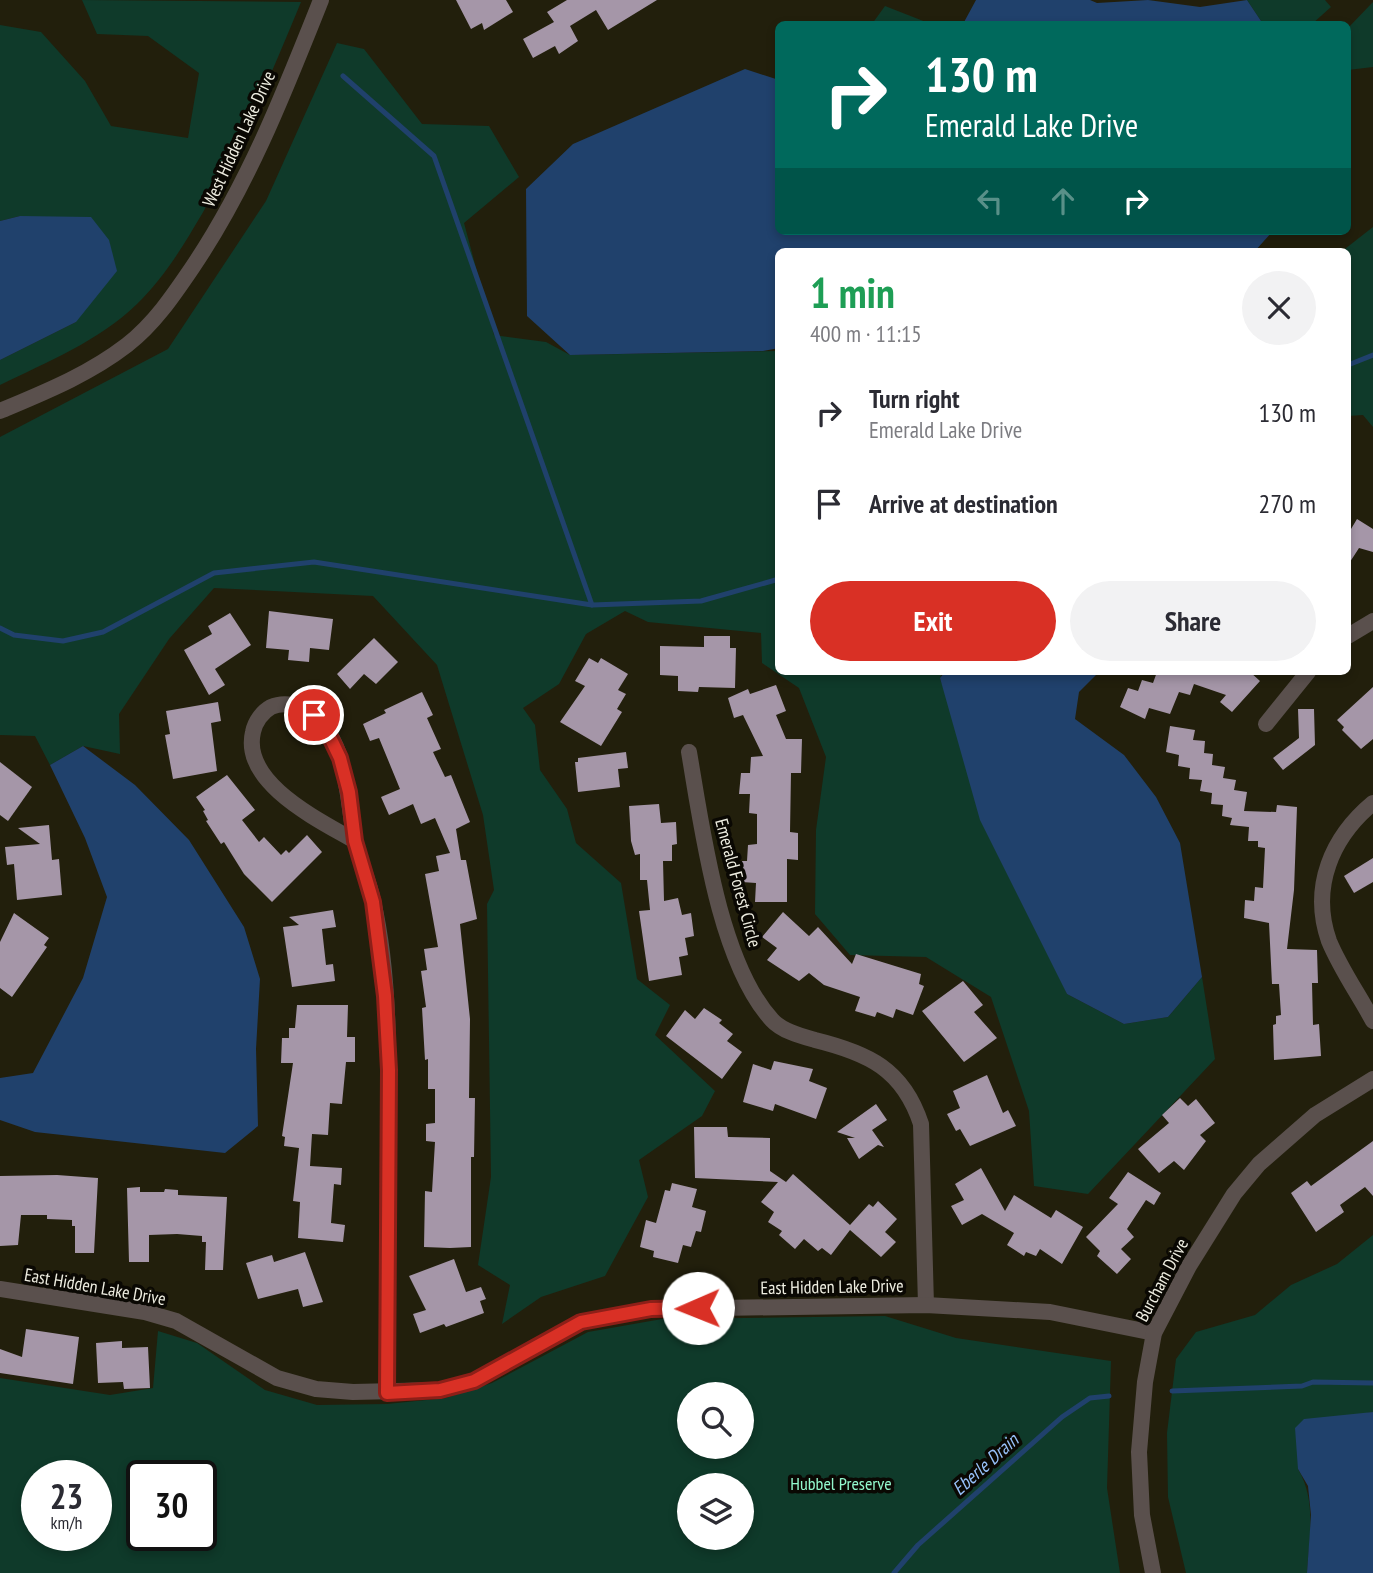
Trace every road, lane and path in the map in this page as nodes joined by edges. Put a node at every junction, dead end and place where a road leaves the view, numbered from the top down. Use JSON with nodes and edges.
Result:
{"nodes":[{"id":1,"x":321,"y":0,"type":"edge"},
{"id":2,"x":0,"y":411,"type":"edge"},
{"id":3,"x":1373,"y":621,"type":"edge"},
{"id":4,"x":1351,"y":634,"type":"edge"},
{"id":5,"x":1306,"y":675,"type":"edge"},
{"id":6,"x":1266,"y":724,"type":"dead end"},
{"id":7,"x":688,"y":752,"type":"dead end"},
{"id":8,"x":1373,"y":803,"type":"edge"},
{"id":9,"x":355,"y":841,"type":"junction"},
{"id":10,"x":1373,"y":1021,"type":"edge"},
{"id":11,"x":1373,"y":1079,"type":"edge"},
{"id":12,"x":0,"y":1289,"type":"edge"},
{"id":13,"x":926,"y":1305,"type":"junction"},
{"id":14,"x":1154,"y":1333,"type":"junction"},
{"id":15,"x":387,"y":1393,"type":"junction"},
{"id":16,"x":1153,"y":1573,"type":"edge"}],
"edges":[{"from":1,"to":2,"type":"street","name":"West Hidden Lake Drive"},
{"from":3,"to":4,"type":"street"},
{"from":5,"to":6,"type":"street"},
{"from":7,"to":13,"type":"street","name":"Emerald Forest Circle"},
{"from":8,"to":10,"type":"street"},
{"from":9,"to":9,"type":"street"},
{"from":9,"to":15,"type":"street"},
{"from":11,"to":14,"type":"street","name":"Burcham Drive"},
{"from":12,"to":15,"type":"street","name":"East Hidden Lake Drive"},
{"from":13,"to":14,"type":"street","name":"East Hidden Lake Drive"},
{"from":13,"to":15,"type":"street","name":"East Hidden Lake Drive"},
{"from":14,"to":16,"type":"street","name":"Burcham Drive"}]}
